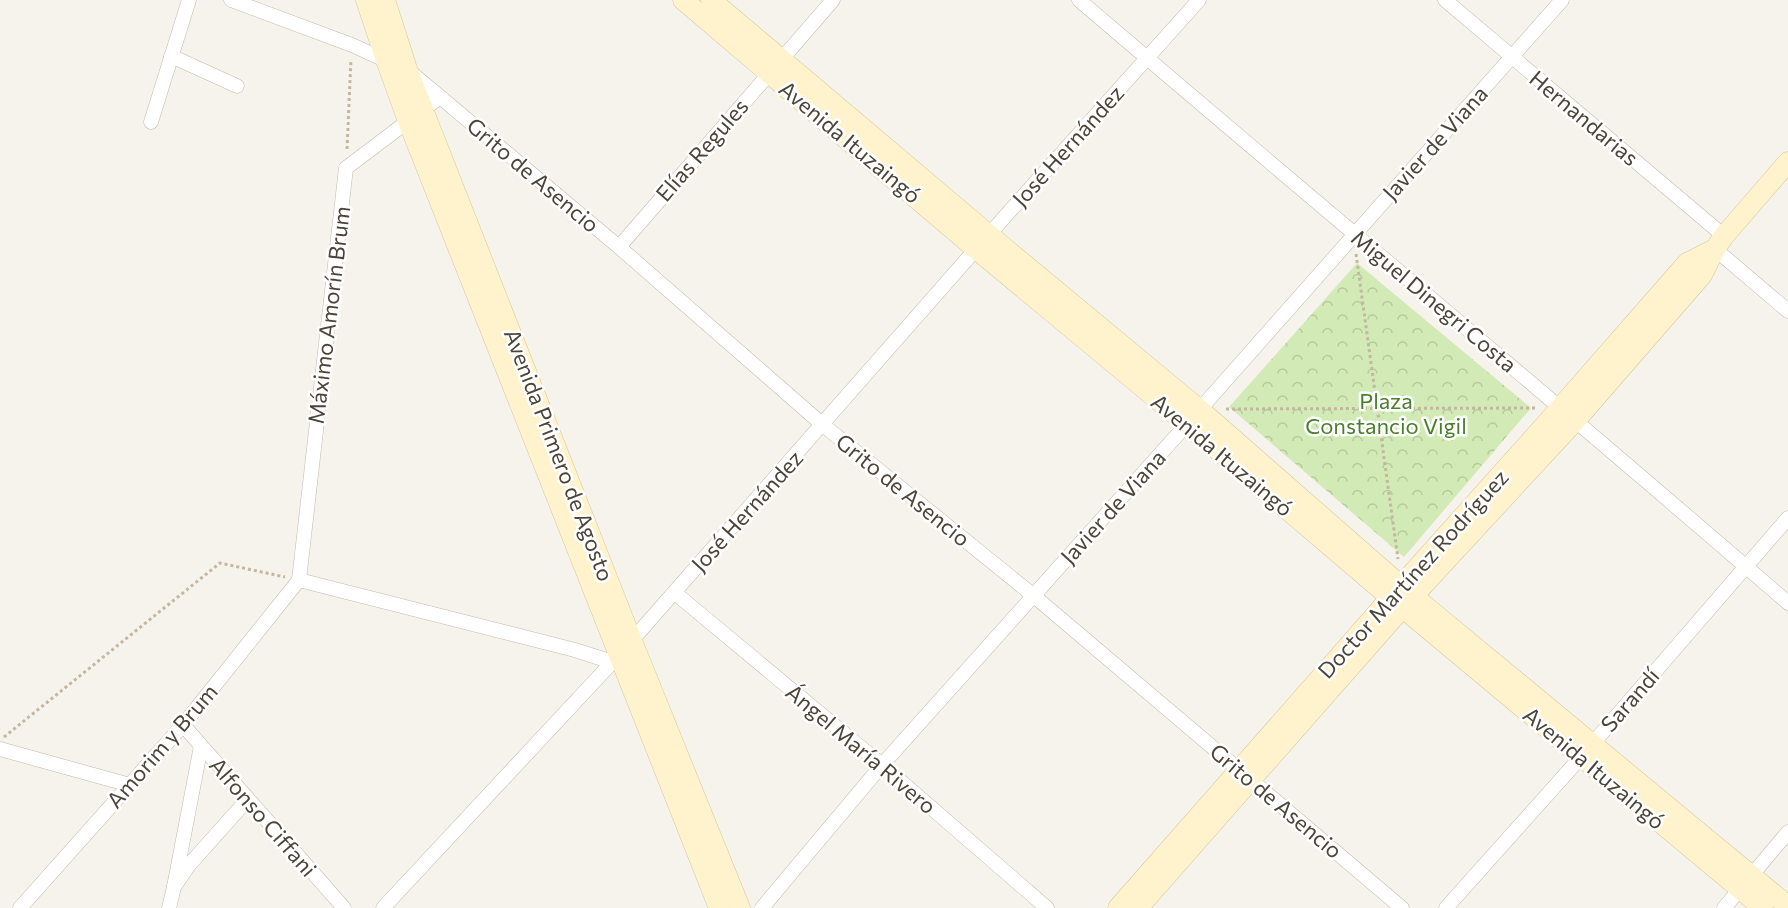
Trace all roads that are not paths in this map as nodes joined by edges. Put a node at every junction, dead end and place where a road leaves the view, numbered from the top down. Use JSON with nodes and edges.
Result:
{"nodes":[{"id":1,"x":189,"y":0,"type":"edge"},
{"id":2,"x":231,"y":0,"type":"edge"},
{"id":3,"x":366,"y":0,"type":"edge"},
{"id":4,"x":385,"y":0,"type":"edge"},
{"id":5,"x":683,"y":0,"type":"edge"},
{"id":6,"x":711,"y":0,"type":"edge"},
{"id":7,"x":833,"y":0,"type":"edge"},
{"id":8,"x":1079,"y":0,"type":"edge"},
{"id":9,"x":1199,"y":0,"type":"edge"},
{"id":10,"x":1445,"y":0,"type":"edge"},
{"id":11,"x":1562,"y":0,"type":"edge"},
{"id":12,"x":171,"y":56,"type":"junction"},
{"id":13,"x":1511,"y":57,"type":"junction"},
{"id":14,"x":1147,"y":58,"type":"junction"},
{"id":15,"x":386,"y":60,"type":"junction"},
{"id":16,"x":775,"y":66,"type":"junction"},
{"id":17,"x":407,"y":69,"type":"junction"},
{"id":18,"x":237,"y":86,"type":"dead end"},
{"id":19,"x":440,"y":97,"type":"junction"},
{"id":20,"x":416,"y":115,"type":"junction"},
{"id":21,"x":151,"y":122,"type":"dead end"},
{"id":22,"x":1788,"y":162,"type":"edge"},
{"id":23,"x":1354,"y":234,"type":"junction"},
{"id":24,"x":982,"y":242,"type":"junction"},
{"id":25,"x":1719,"y":242,"type":"junction"},
{"id":26,"x":619,"y":247,"type":"junction"},
{"id":27,"x":1788,"y":311,"type":"edge"},
{"id":28,"x":1568,"y":414,"type":"junction"},
{"id":29,"x":1194,"y":417,"type":"junction"},
{"id":30,"x":823,"y":425,"type":"junction"},
{"id":31,"x":1788,"y":518,"type":"edge"},
{"id":32,"x":1746,"y":567,"type":"junction"},
{"id":33,"x":298,"y":580,"type":"junction"},
{"id":34,"x":675,"y":592,"type":"junction"},
{"id":35,"x":1034,"y":596,"type":"junction"},
{"id":36,"x":1402,"y":597,"type":"junction"},
{"id":37,"x":1788,"y":603,"type":"edge"},
{"id":38,"x":621,"y":653,"type":"junction"},
{"id":39,"x":183,"y":725,"type":"junction"},
{"id":40,"x":201,"y":746,"type":"junction"},
{"id":41,"x":0,"y":748,"type":"edge"},
{"id":42,"x":1587,"y":751,"type":"junction"},
{"id":43,"x":882,"y":765,"type":"junction"},
{"id":44,"x":1245,"y":775,"type":"junction"},
{"id":45,"x":130,"y":785,"type":"junction"},
{"id":46,"x":248,"y":799,"type":"junction"},
{"id":47,"x":1788,"y":832,"type":"edge"},
{"id":48,"x":1746,"y":882,"type":"junction"},
{"id":49,"x":174,"y":887,"type":"junction"},
{"id":50,"x":1788,"y":906,"type":"edge"},
{"id":51,"x":20,"y":908,"type":"edge"},
{"id":52,"x":169,"y":908,"type":"edge"},
{"id":53,"x":344,"y":908,"type":"edge"},
{"id":54,"x":383,"y":908,"type":"edge"},
{"id":55,"x":719,"y":908,"type":"edge"},
{"id":56,"x":740,"y":908,"type":"edge"},
{"id":57,"x":762,"y":908,"type":"edge"},
{"id":58,"x":1047,"y":908,"type":"edge"},
{"id":59,"x":1118,"y":908,"type":"edge"},
{"id":60,"x":1138,"y":908,"type":"edge"},
{"id":61,"x":1402,"y":908,"type":"edge"},
{"id":62,"x":1446,"y":908,"type":"edge"},
{"id":63,"x":1724,"y":908,"type":"edge"},
{"id":64,"x":1763,"y":908,"type":"edge"}],
"edges":[{"from":1,"to":12,"type":"street"},
{"from":2,"to":15,"type":"street","name":"Grito de Asencio"},
{"from":3,"to":15,"type":"street","name":"Avenida Primero de Agosto"},
{"from":4,"to":17,"type":"street","name":"Avenida Primero de Agosto"},
{"from":5,"to":16,"type":"street","name":"Avenida Ituzaingó"},
{"from":6,"to":16,"type":"street","name":"Avenida Ituzaingó"},
{"from":7,"to":16,"type":"street","name":"Elías Regules"},
{"from":8,"to":14,"type":"street","name":"Miguel Dinegri Costa"},
{"from":9,"to":14,"type":"street","name":"José Hernández"},
{"from":10,"to":13,"type":"street","name":"Hernandarias"},
{"from":11,"to":13,"type":"street","name":"Javier de Viana"},
{"from":12,"to":18,"type":"street"},
{"from":12,"to":21,"type":"street"},
{"from":13,"to":23,"type":"street","name":"Javier de Viana"},
{"from":13,"to":25,"type":"street","name":"Hernandarias"},
{"from":14,"to":23,"type":"street","name":"Miguel Dinegri Costa"},
{"from":14,"to":24,"type":"street","name":"José Hernández"},
{"from":15,"to":17,"type":"street","name":"Grito de Asencio"},
{"from":15,"to":20,"type":"street","name":"Avenida Primero de Agosto"},
{"from":16,"to":24,"type":"street","name":"Avenida Ituzaingó"},
{"from":16,"to":26,"type":"street","name":"Elías Regules"},
{"from":17,"to":19,"type":"street","name":"Grito de Asencio"},
{"from":17,"to":20,"type":"street","name":"Avenida Primero de Agosto"},
{"from":19,"to":20,"type":"street"},
{"from":19,"to":26,"type":"street","name":"Grito de Asencio"},
{"from":20,"to":33,"type":"street","name":"Máximo Amorín Brum"},
{"from":20,"to":38,"type":"street","name":"Avenida Primero de Agosto"},
{"from":22,"to":25,"type":"street","name":"Doctor Martínez Rodríguez"},
{"from":23,"to":28,"type":"street","name":"Miguel Dinegri Costa"},
{"from":23,"to":29,"type":"street","name":"Javier de Viana"},
{"from":24,"to":29,"type":"street","name":"Avenida Ituzaingó"},
{"from":24,"to":30,"type":"street","name":"José Hernández"},
{"from":25,"to":27,"type":"street","name":"Hernandarias"},
{"from":25,"to":28,"type":"street","name":"Doctor Martínez Rodríguez"},
{"from":26,"to":30,"type":"street","name":"Grito de Asencio"},
{"from":28,"to":32,"type":"street","name":"Miguel Dinegri Costa"},
{"from":28,"to":36,"type":"street","name":"Doctor Martínez Rodríguez"},
{"from":29,"to":35,"type":"street","name":"Javier de Viana"},
{"from":29,"to":36,"type":"street","name":"Avenida Ituzaingó"},
{"from":30,"to":34,"type":"street","name":"José Hernández"},
{"from":30,"to":35,"type":"street","name":"Grito de Asencio"},
{"from":31,"to":32,"type":"street","name":"Sarandí"},
{"from":32,"to":37,"type":"street","name":"Miguel Dinegri Costa"},
{"from":32,"to":42,"type":"street","name":"Sarandí"},
{"from":33,"to":38,"type":"street"},
{"from":33,"to":39,"type":"street","name":"Amorim y Brum"},
{"from":34,"to":38,"type":"street","name":"José Hernández"},
{"from":34,"to":43,"type":"street","name":"Ángel María Rivero"},
{"from":35,"to":43,"type":"street","name":"Javier de Viana"},
{"from":35,"to":44,"type":"street","name":"Grito de Asencio"},
{"from":36,"to":42,"type":"street","name":"Avenida Ituzaingó"},
{"from":36,"to":44,"type":"street","name":"Doctor Martínez Rodríguez"},
{"from":38,"to":54,"type":"street","name":"José Hernández"},
{"from":38,"to":55,"type":"street","name":"Avenida Primero de Agosto"},
{"from":38,"to":56,"type":"street","name":"Avenida Primero de Agosto"},
{"from":39,"to":40,"type":"street","name":"Alfonso Ciffani"},
{"from":39,"to":45,"type":"street","name":"Amorim y Brum"},
{"from":40,"to":46,"type":"street","name":"Alfonso Ciffani"},
{"from":40,"to":49,"type":"street"},
{"from":41,"to":45,"type":"street"},
{"from":42,"to":48,"type":"street","name":"Avenida Ituzaingó"},
{"from":42,"to":62,"type":"street","name":"Sarandí"},
{"from":43,"to":57,"type":"street","name":"Javier de Viana"},
{"from":43,"to":58,"type":"street","name":"Ángel María Rivero"},
{"from":44,"to":59,"type":"street","name":"Doctor Martínez Rodríguez"},
{"from":44,"to":60,"type":"street","name":"Doctor Martínez Rodríguez"},
{"from":44,"to":61,"type":"street","name":"Grito de Asencio"},
{"from":45,"to":51,"type":"street","name":"Amorim y Brum"},
{"from":46,"to":49,"type":"street"},
{"from":46,"to":53,"type":"street","name":"Alfonso Ciffani"},
{"from":47,"to":48,"type":"street"},
{"from":48,"to":50,"type":"street","name":"Avenida Ituzaingó"},
{"from":48,"to":63,"type":"street"},
{"from":48,"to":64,"type":"street","name":"Avenida Ituzaingó"},
{"from":49,"to":52,"type":"street"}]}
